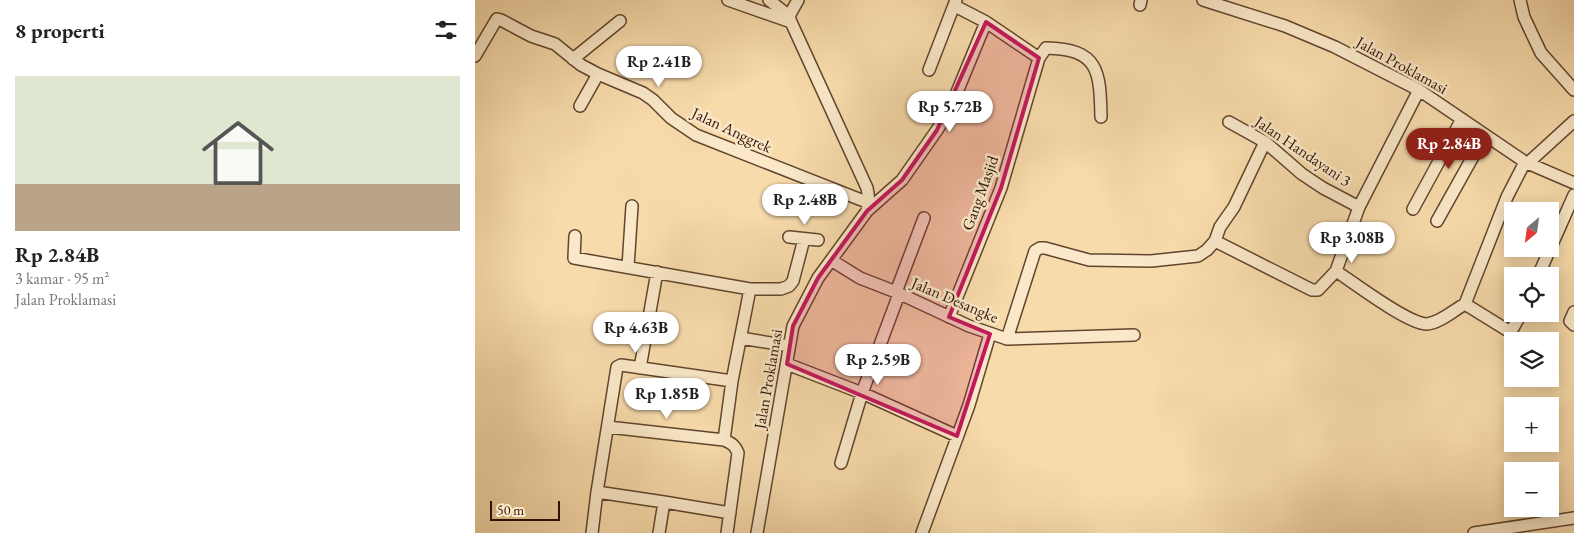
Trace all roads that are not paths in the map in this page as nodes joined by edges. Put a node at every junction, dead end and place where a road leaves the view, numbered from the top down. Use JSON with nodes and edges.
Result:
{"nodes":[{"id":1,"x":728,"y":0,"type":"edge"},
{"id":2,"x":769,"y":0,"type":"edge"},
{"id":3,"x":1203,"y":0,"type":"edge"},
{"id":4,"x":1520,"y":0,"type":"edge"},
{"id":5,"x":955,"y":3,"type":"edge"},
{"id":6,"x":793,"y":9,"type":"edge"},
{"id":7,"x":620,"y":21,"type":"dead end"},
{"id":8,"x":986,"y":22,"type":"junction"},
{"id":9,"x":475,"y":56,"type":"edge"},
{"id":10,"x":1039,"y":58,"type":"junction"},
{"id":11,"x":573,"y":59,"type":"junction"},
{"id":12,"x":929,"y":70,"type":"dead end"},
{"id":13,"x":598,"y":74,"type":"junction"},
{"id":14,"x":1419,"y":90,"type":"junction"},
{"id":15,"x":1574,"y":90,"type":"edge"},
{"id":16,"x":580,"y":106,"type":"dead end"},
{"id":17,"x":1101,"y":117,"type":"dead end"},
{"id":18,"x":1463,"y":119,"type":"junction"},
{"id":19,"x":1574,"y":121,"type":"edge"},
{"id":20,"x":1229,"y":122,"type":"dead end"},
{"id":21,"x":1485,"y":135,"type":"junction"},
{"id":22,"x":1265,"y":142,"type":"junction"},
{"id":23,"x":1527,"y":162,"type":"junction"},
{"id":24,"x":1574,"y":183,"type":"edge"},
{"id":25,"x":1574,"y":195,"type":"edge"},
{"id":26,"x":632,"y":206,"type":"dead end"},
{"id":27,"x":868,"y":207,"type":"junction"},
{"id":28,"x":1359,"y":207,"type":"junction"},
{"id":29,"x":1413,"y":209,"type":"dead end"},
{"id":30,"x":924,"y":218,"type":"dead end"},
{"id":31,"x":1437,"y":221,"type":"dead end"},
{"id":32,"x":575,"y":236,"type":"dead end"},
{"id":33,"x":789,"y":237,"type":"dead end"},
{"id":34,"x":804,"y":239,"type":"junction"},
{"id":35,"x":818,"y":240,"type":"dead end"},
{"id":36,"x":1215,"y":240,"type":"junction"},
{"id":37,"x":831,"y":260,"type":"junction"},
{"id":38,"x":628,"y":267,"type":"junction"},
{"id":39,"x":1542,"y":267,"type":"edge"},
{"id":40,"x":1336,"y":271,"type":"junction"},
{"id":41,"x":657,"y":272,"type":"junction"},
{"id":42,"x":750,"y":289,"type":"junction"},
{"id":43,"x":898,"y":293,"type":"junction"},
{"id":44,"x":1465,"y":304,"type":"junction"},
{"id":45,"x":1574,"y":312,"type":"edge"},
{"id":46,"x":949,"y":316,"type":"junction"},
{"id":47,"x":1516,"y":322,"type":"edge"},
{"id":48,"x":1574,"y":325,"type":"edge"},
{"id":49,"x":990,"y":334,"type":"junction"},
{"id":50,"x":1134,"y":335,"type":"dead end"},
{"id":51,"x":741,"y":338,"type":"junction"},
{"id":52,"x":1007,"y":338,"type":"junction"},
{"id":53,"x":789,"y":346,"type":"junction"},
{"id":54,"x":787,"y":364,"type":"junction"},
{"id":55,"x":640,"y":368,"type":"junction"},
{"id":56,"x":732,"y":381,"type":"junction"},
{"id":57,"x":862,"y":393,"type":"junction"},
{"id":58,"x":608,"y":427,"type":"junction"},
{"id":59,"x":957,"y":436,"type":"junction"},
{"id":60,"x":724,"y":440,"type":"junction"},
{"id":61,"x":841,"y":463,"type":"dead end"},
{"id":62,"x":597,"y":492,"type":"junction"},
{"id":63,"x":664,"y":502,"type":"junction"},
{"id":64,"x":730,"y":513,"type":"junction"},
{"id":65,"x":1574,"y":518,"type":"edge"},
{"id":66,"x":593,"y":533,"type":"edge"},
{"id":67,"x":659,"y":533,"type":"edge"},
{"id":68,"x":727,"y":533,"type":"edge"},
{"id":69,"x":757,"y":533,"type":"edge"},
{"id":70,"x":922,"y":533,"type":"edge"},
{"id":71,"x":1474,"y":533,"type":"edge"}],
"edges":[{"from":1,"to":6,"type":"street"},
{"from":2,"to":6,"type":"street"},
{"from":3,"to":14,"type":"street","name":"Jalan Proklamasi"},
{"from":4,"to":15,"type":"street"},
{"from":5,"to":8,"type":"street"},
{"from":5,"to":12,"type":"street"},
{"from":6,"to":27,"type":"street"},
{"from":7,"to":11,"type":"street"},
{"from":8,"to":10,"type":"street"},
{"from":8,"to":27,"type":"street","name":"Jalan Proklamasi"},
{"from":9,"to":11,"type":"street","name":"Jalan Anggrek"},
{"from":10,"to":17,"type":"street"},
{"from":10,"to":46,"type":"street","name":"Gang Masjid"},
{"from":11,"to":13,"type":"street","name":"Jalan Anggrek"},
{"from":13,"to":16,"type":"street"},
{"from":13,"to":27,"type":"street","name":"Jalan Anggrek"},
{"from":14,"to":18,"type":"street","name":"Jalan Proklamasi"},
{"from":14,"to":28,"type":"street"},
{"from":18,"to":21,"type":"street","name":"Jalan Proklamasi"},
{"from":18,"to":29,"type":"street"},
{"from":19,"to":23,"type":"street"},
{"from":20,"to":22,"type":"street","name":"Jalan Handayani 3"},
{"from":21,"to":23,"type":"street","name":"Jalan Proklamasi"},
{"from":21,"to":31,"type":"street"},
{"from":22,"to":28,"type":"street","name":"Jalan Handayani 3"},
{"from":22,"to":36,"type":"street"},
{"from":23,"to":24,"type":"street","name":"Jalan Proklamasi"},
{"from":23,"to":44,"type":"street"},
{"from":25,"to":39,"type":"street"},
{"from":26,"to":38,"type":"street"},
{"from":27,"to":37,"type":"street","name":"Jalan Proklamasi"},
{"from":28,"to":40,"type":"street"},
{"from":30,"to":43,"type":"street"},
{"from":32,"to":38,"type":"street"},
{"from":33,"to":34,"type":"street"},
{"from":34,"to":35,"type":"street"},
{"from":34,"to":42,"type":"street"},
{"from":36,"to":40,"type":"street"},
{"from":36,"to":52,"type":"street"},
{"from":37,"to":43,"type":"street","name":"Jalan Desangke"},
{"from":37,"to":53,"type":"street","name":"Jalan Proklamasi"},
{"from":38,"to":41,"type":"street"},
{"from":40,"to":44,"type":"street"},
{"from":41,"to":42,"type":"street"},
{"from":41,"to":55,"type":"street"},
{"from":42,"to":51,"type":"street"},
{"from":43,"to":46,"type":"street","name":"Jalan Desangke"},
{"from":43,"to":57,"type":"street"},
{"from":44,"to":47,"type":"street"},
{"from":45,"to":48,"type":"street"},
{"from":46,"to":49,"type":"street","name":"Jalan Desangke"},
{"from":49,"to":52,"type":"street","name":"Jalan Desangke"},
{"from":49,"to":59,"type":"street"},
{"from":50,"to":52,"type":"street","name":"Jalan Desangke"},
{"from":51,"to":53,"type":"street"},
{"from":51,"to":56,"type":"street"},
{"from":53,"to":54,"type":"street","name":"Jalan Proklamasi"},
{"from":54,"to":57,"type":"street"},
{"from":54,"to":69,"type":"street","name":"Jalan Proklamasi"},
{"from":55,"to":56,"type":"street"},
{"from":55,"to":58,"type":"street"},
{"from":56,"to":60,"type":"street"},
{"from":57,"to":59,"type":"street"},
{"from":57,"to":61,"type":"street"},
{"from":58,"to":60,"type":"street"},
{"from":58,"to":62,"type":"street"},
{"from":59,"to":70,"type":"street"},
{"from":60,"to":64,"type":"street"},
{"from":62,"to":63,"type":"street"},
{"from":62,"to":66,"type":"street"},
{"from":63,"to":64,"type":"street"},
{"from":63,"to":67,"type":"street"},
{"from":64,"to":68,"type":"street"},
{"from":65,"to":71,"type":"street"}]}
